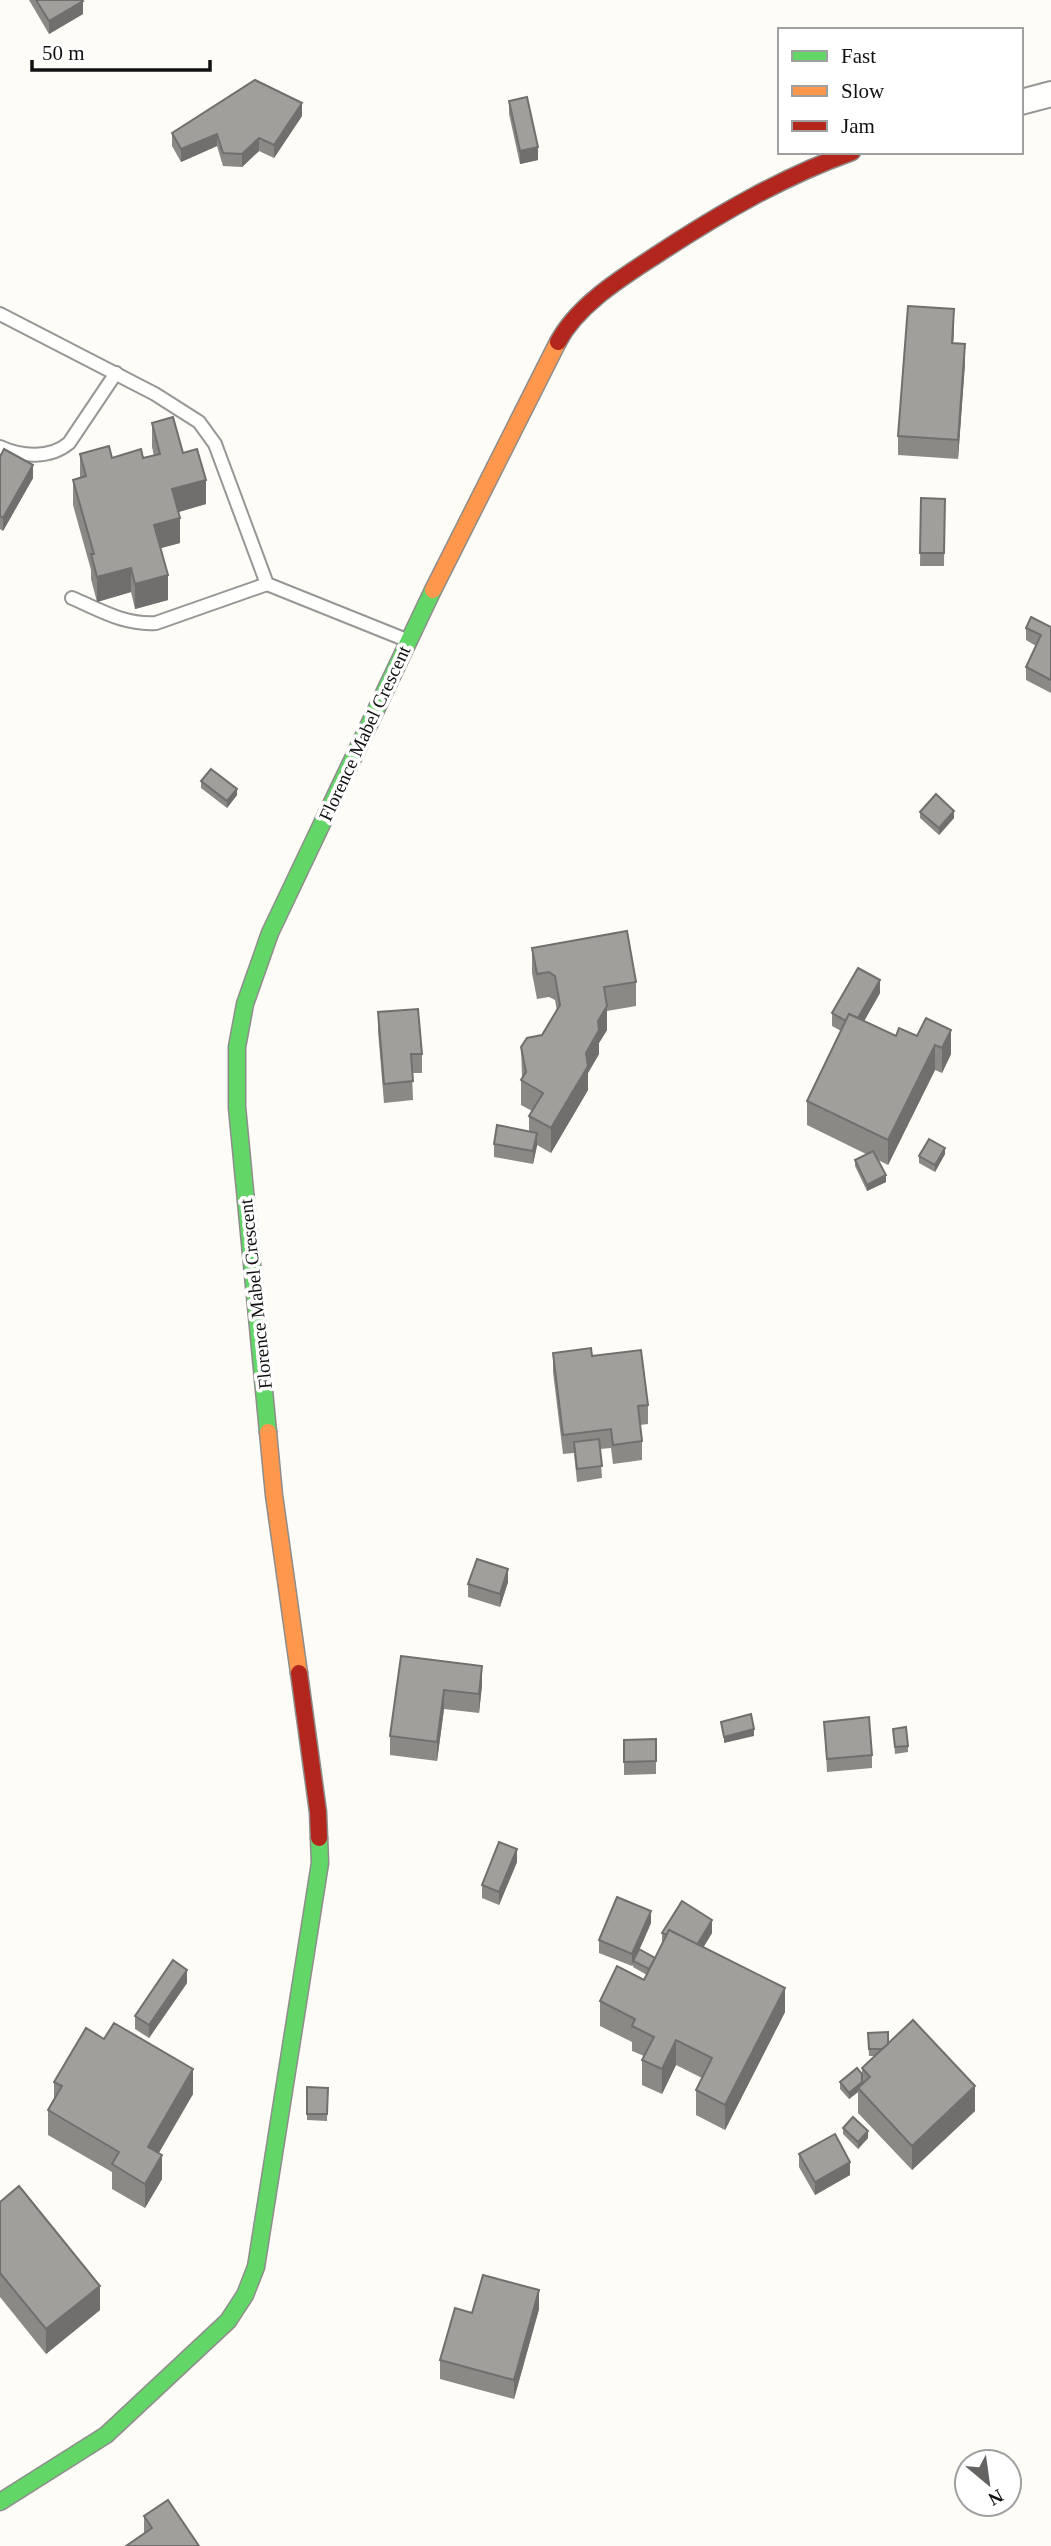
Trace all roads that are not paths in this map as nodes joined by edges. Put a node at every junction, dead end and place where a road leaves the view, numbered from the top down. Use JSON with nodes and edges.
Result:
{"nodes":[{"id":1,"x":1051,"y":94,"type":"edge"},
{"id":2,"x":1023,"y":101,"type":"edge"},
{"id":3,"x":846,"y":154,"type":"edge"},
{"id":4,"x":0,"y":314,"type":"edge"},
{"id":5,"x":116,"y":373,"type":"junction"},
{"id":6,"x":0,"y":447,"type":"edge"},
{"id":7,"x":267,"y":584,"type":"junction"},
{"id":8,"x":72,"y":598,"type":"dead end"},
{"id":9,"x":407,"y":640,"type":"junction"},
{"id":10,"x":0,"y":2502,"type":"edge"}],
"edges":[{"from":1,"to":2,"type":"street"},
{"from":3,"to":9,"type":"street","name":"Florence Mabel Crescent"},
{"from":4,"to":5,"type":"lane"},
{"from":5,"to":6,"type":"lane"},
{"from":5,"to":7,"type":"lane"},
{"from":7,"to":8,"type":"lane"},
{"from":7,"to":9,"type":"lane"},
{"from":9,"to":10,"type":"street","name":"Florence Mabel Crescent"}]}
